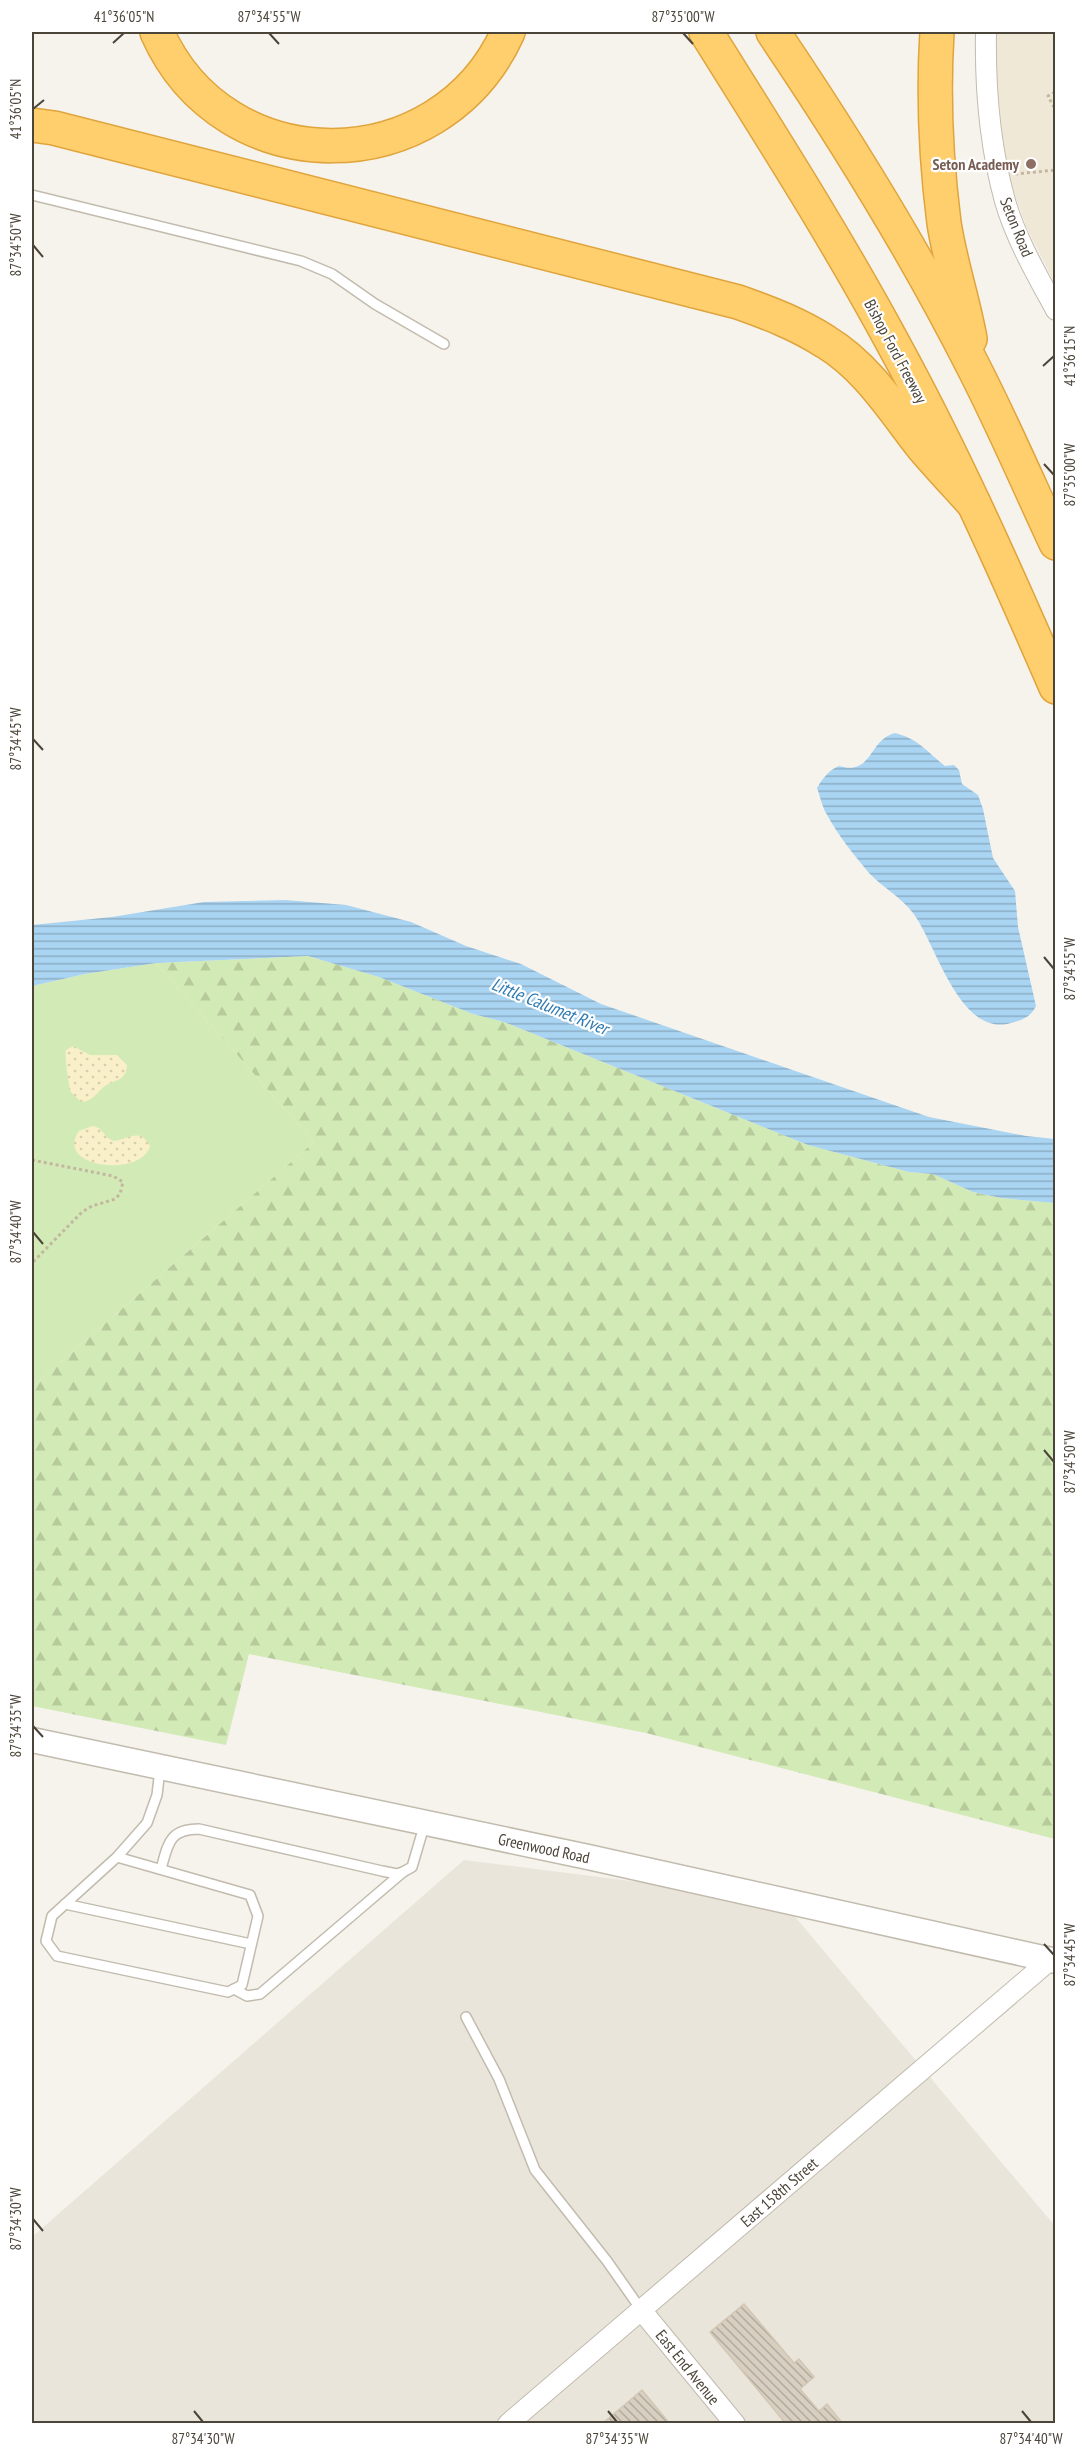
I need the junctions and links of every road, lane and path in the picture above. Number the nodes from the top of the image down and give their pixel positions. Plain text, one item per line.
1 (157, 32) edge
2 (508, 32) edge
3 (706, 32) edge
4 (773, 32) edge
5 (937, 32) edge
6 (986, 32) edge
7 (1055, 92) edge
8 (1056, 111) edge
9 (32, 125) edge
10 (1056, 170) edge
11 (999, 175) junction
12 (32, 195) edge
13 (1056, 310) edge
14 (444, 344) dead end
15 (975, 370) junction
16 (974, 504) junction
17 (1056, 543) edge
18 (1056, 687) edge
19 (32, 1160) edge
20 (32, 1263) edge
21 (32, 1740) edge
22 (160, 1767) junction
23 (425, 1823) junction
24 (117, 1857) junction
25 (161, 1869) junction
26 (403, 1872) junction
27 (65, 1904) junction
28 (252, 1944) junction
29 (1053, 1961) edge
30 (234, 1989) junction
31 (466, 2017) dead end
32 (642, 2311) junction
33 (508, 2424) edge
34 (735, 2424) edge

1 - 2 highway
3 - 16 highway, Bishop Ford Freeway
4 - 15 highway
5 - 15 highway
6 - 11 street, Seton Road
7 - 8 path
9 - 16 highway
10 - 11 path
11 - 13 street, Seton Road
12 - 14 lane
15 - 17 highway
16 - 18 highway, Bishop Ford Freeway
19 - 20 path
21 - 22 street, Greenwood Road
22 - 23 street, Greenwood Road
22 - 24 lane
23 - 26 lane
23 - 29 street, Greenwood Road
24 - 25 lane
24 - 27 lane
25 - 26 lane
25 - 28 lane
26 - 30 lane
27 - 28 lane
27 - 30 lane
28 - 30 lane
29 - 32 street, East 158th Street
31 - 32 lane
32 - 33 street, East 158th Street
32 - 34 street, East End Avenue

